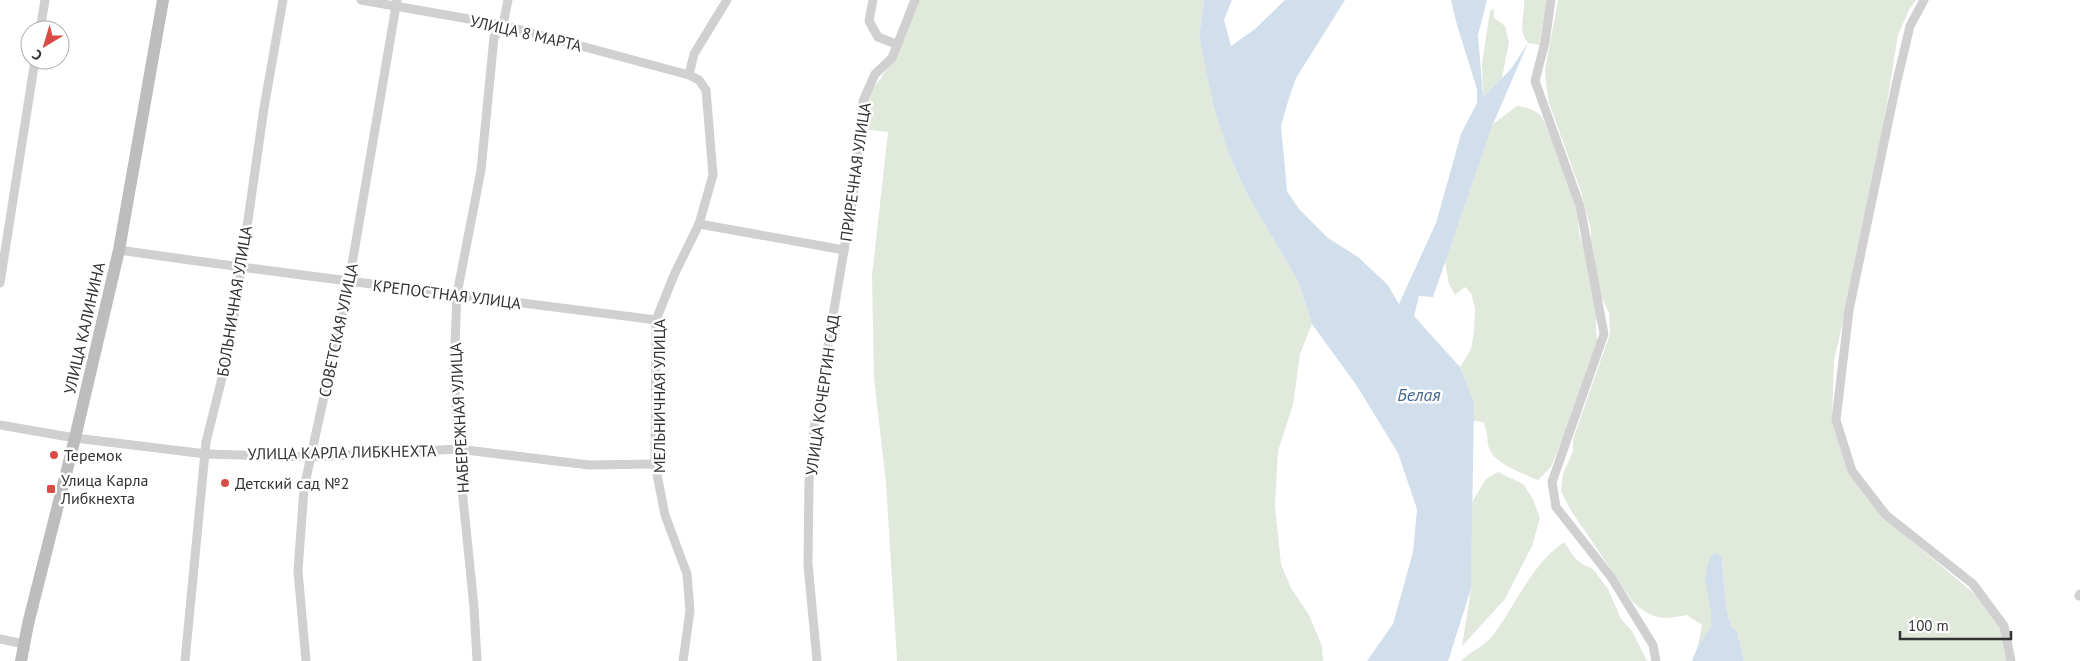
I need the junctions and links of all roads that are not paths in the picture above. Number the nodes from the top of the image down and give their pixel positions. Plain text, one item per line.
1 (45, 0) edge
2 (163, 0) edge
3 (283, 0) edge
4 (361, 0) edge
5 (508, 0) edge
6 (727, 0) edge
7 (873, 0) edge
8 (915, 0) edge
9 (1551, 0) edge
10 (1924, 0) edge
11 (396, 3) edge
12 (42, 20) edge
13 (503, 25) junction
14 (896, 44) junction
15 (33, 70) edge
16 (689, 76) junction
17 (699, 224) junction
18 (119, 250) junction
19 (844, 250) junction
20 (241, 268) junction
21 (349, 282) junction
22 (0, 283) edge
23 (457, 294) junction
24 (656, 320) junction
25 (0, 425) edge
26 (75, 438) junction
27 (458, 449) junction
28 (206, 454) junction
29 (311, 457) junction
30 (656, 464) junction
31 (0, 639) edge
32 (24, 644) junction
33 (21, 661) edge
34 (185, 661) edge
35 (306, 661) edge
36 (477, 661) edge
37 (683, 661) edge
38 (817, 661) edge
39 (1656, 661) edge
40 (2011, 661) edge

1 - 12 street
2 - 18 street, УЛИЦА КАЛИНИНА
3 - 20 street, БОЛЬНИЧНАЯ УЛИЦА
4 - 11 street, УЛИЦА 8 МАРТА
5 - 13 street, НАБЕРЕЖНАЯ УЛИЦА
6 - 16 street
7 - 14 street
8 - 14 street, ПРИРЕЧНАЯ УЛИЦА
9 - 39 street
10 - 40 street
11 - 13 street, УЛИЦА 8 МАРТА
11 - 21 street, СОВЕТСКАЯ УЛИЦА
13 - 16 street, УЛИЦА 8 МАРТА
13 - 23 street, НАБЕРЕЖНАЯ УЛИЦА
14 - 19 street, ПРИРЕЧНАЯ УЛИЦА
15 - 22 street
16 - 17 street, МЕЛЬНИЧНАЯ УЛИЦА
17 - 19 street
17 - 24 street, МЕЛЬНИЧНАЯ УЛИЦА
18 - 20 street, КРЕПОСТНАЯ УЛИЦА
18 - 26 street, УЛИЦА КАЛИНИНА
19 - 38 street, УЛИЦА КОЧЕРГИН САД
20 - 21 street, КРЕПОСТНАЯ УЛИЦА
20 - 28 street, БОЛЬНИЧНАЯ УЛИЦА
21 - 23 street, КРЕПОСТНАЯ УЛИЦА
21 - 29 street, СОВЕТСКАЯ УЛИЦА
23 - 24 street, КРЕПОСТНАЯ УЛИЦА
23 - 27 street, НАБЕРЕЖНАЯ УЛИЦА
24 - 30 street, МЕЛЬНИЧНАЯ УЛИЦА
25 - 26 street, УЛИЦА КАРЛА ЛИБКНЕХТА
26 - 28 street, УЛИЦА КАРЛА ЛИБКНЕХТА
26 - 32 street, УЛИЦА КАЛИНИНА
27 - 29 street, УЛИЦА КАРЛА ЛИБКНЕХТА
27 - 30 street, УЛИЦА КАРЛА ЛИБКНЕХТА
27 - 36 street, НАБЕРЕЖНАЯ УЛИЦА
28 - 29 street, УЛИЦА КАРЛА ЛИБКНЕХТА
28 - 34 street, БОЛЬНИЧНАЯ УЛИЦА
29 - 35 street, СОВЕТСКАЯ УЛИЦА
30 - 37 street, МЕЛЬНИЧНАЯ УЛИЦА
31 - 32 street
32 - 33 street, УЛИЦА КАЛИНИНА

